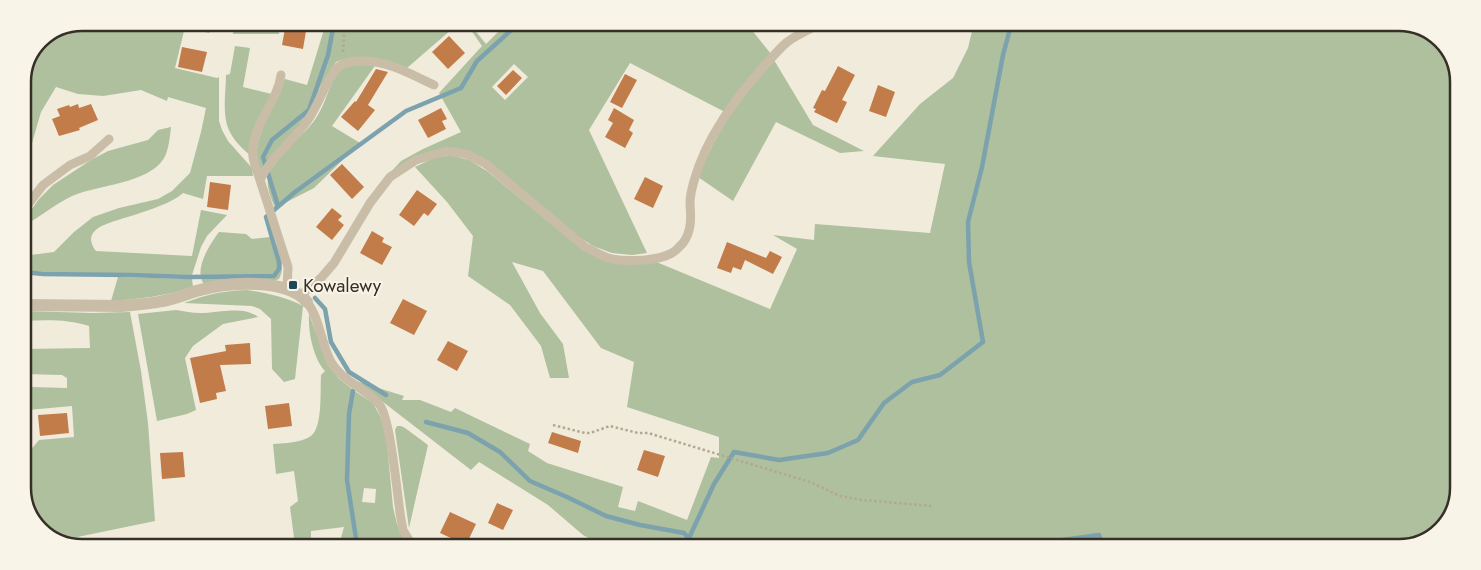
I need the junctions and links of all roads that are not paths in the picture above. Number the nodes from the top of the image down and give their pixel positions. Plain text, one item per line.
1 (805, 31) edge
2 (281, 75) dead end
3 (434, 85) dead end
4 (109, 139) dead end
5 (260, 180) junction
6 (31, 201) edge
7 (287, 289) junction
8 (304, 298) junction
9 (31, 305) edge
10 (408, 539) edge

1 - 8 lane
2 - 5 lane
3 - 5 lane
4 - 6 lane
5 - 7 lane
7 - 8 street
7 - 9 street
8 - 10 lane

